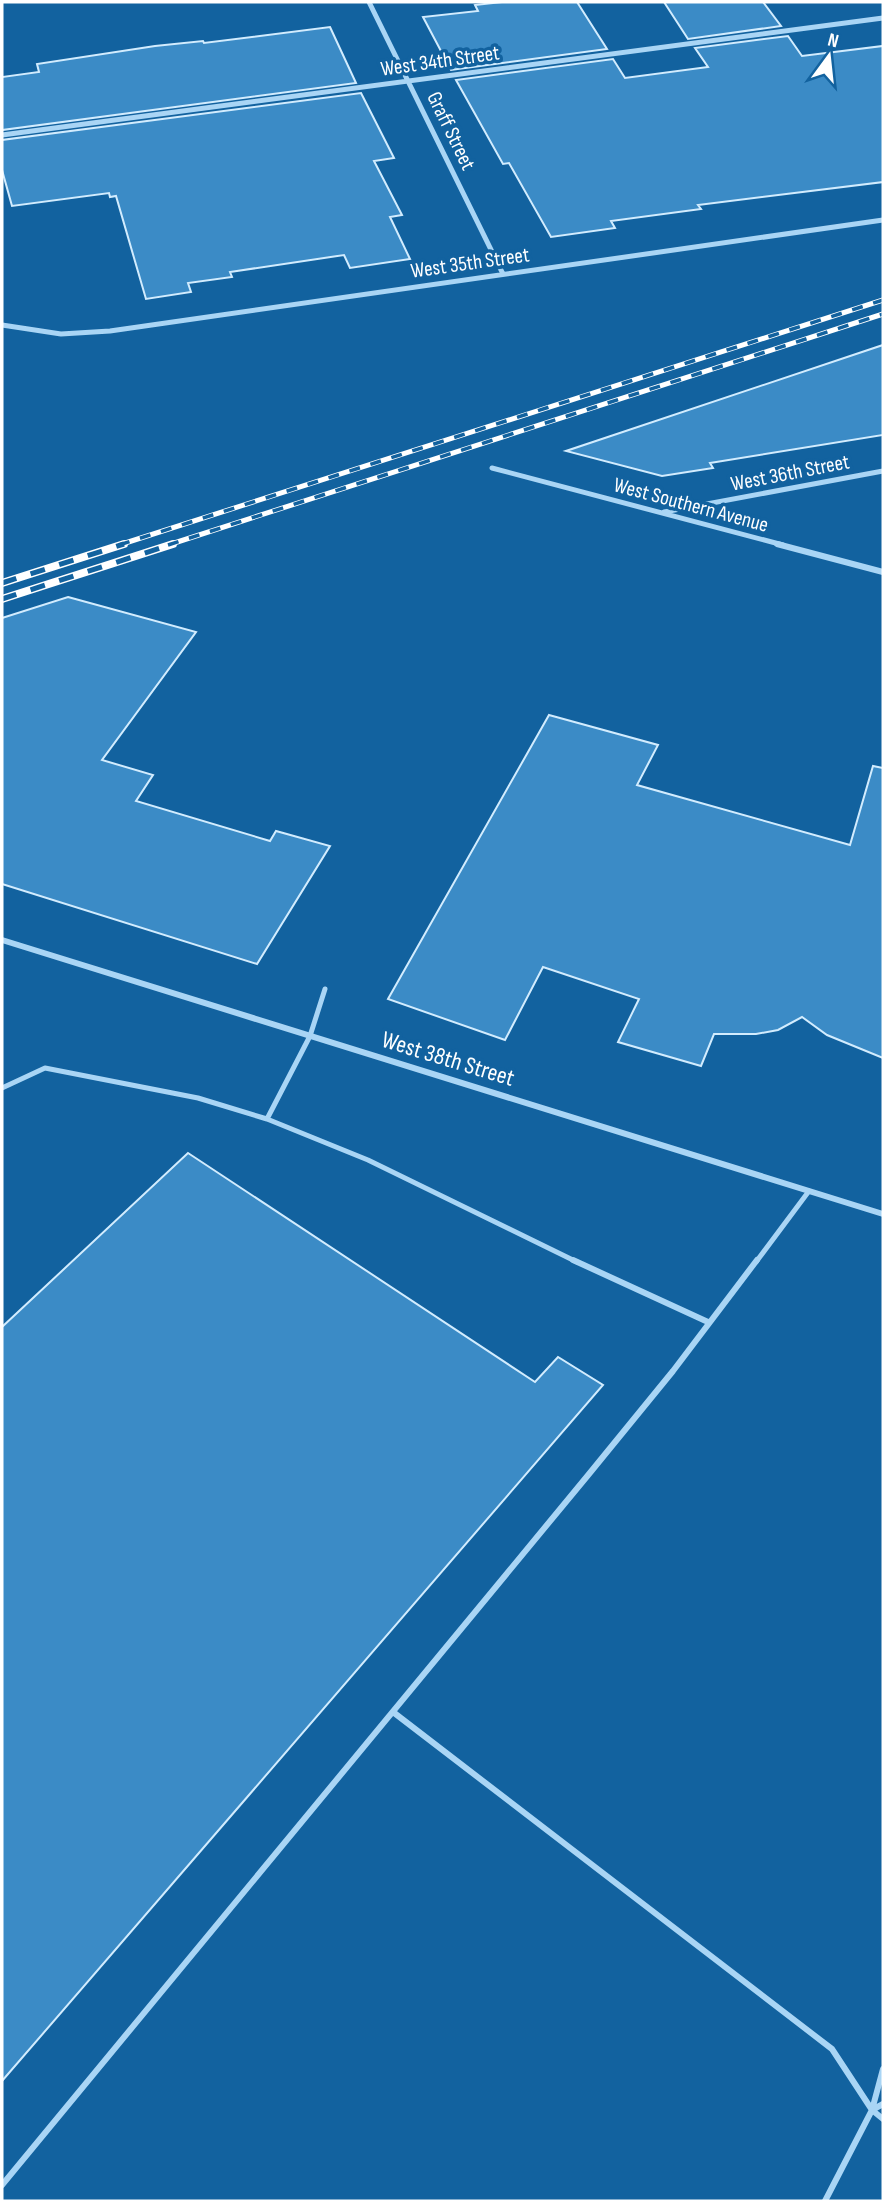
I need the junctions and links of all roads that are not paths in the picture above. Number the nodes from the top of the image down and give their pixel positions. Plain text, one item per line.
1 (369, 2) edge
2 (883, 18) edge
3 (410, 80) junction
4 (2, 135) edge
5 (883, 220) edge
6 (503, 274) junction
7 (2, 325) edge
8 (492, 468) dead end
9 (883, 471) edge
10 (661, 513) junction
11 (883, 572) edge
12 (2, 940) edge
13 (325, 989) dead end
14 (310, 1036) junction
15 (2, 1088) edge
16 (267, 1119) junction
17 (809, 1191) junction
18 (883, 1214) edge
19 (708, 1322) junction
20 (393, 1712) junction
21 (883, 2069) edge
22 (883, 2104) edge
23 (872, 2110) junction
24 (883, 2119) edge
25 (2, 2185) edge
26 (825, 2201) edge

1 - 3 street, Graff Street
2 - 3 street, West 34th Street
3 - 4 street, West 34th Street
3 - 6 street, Graff Street
5 - 6 street, West 35th Street
6 - 7 street, West 35th Street
8 - 10 street, West Southern Avenue
9 - 10 street, West 36th Street
10 - 11 street, West Southern Avenue
12 - 14 street, West 38th Street
13 - 14 lane
14 - 16 lane
14 - 17 street, West 38th Street
15 - 16 lane
16 - 19 lane
17 - 18 street, West 38th Street
17 - 19 lane
19 - 20 lane
20 - 23 lane
20 - 25 lane
21 - 23 lane
22 - 23 lane
23 - 24 lane
23 - 26 lane

